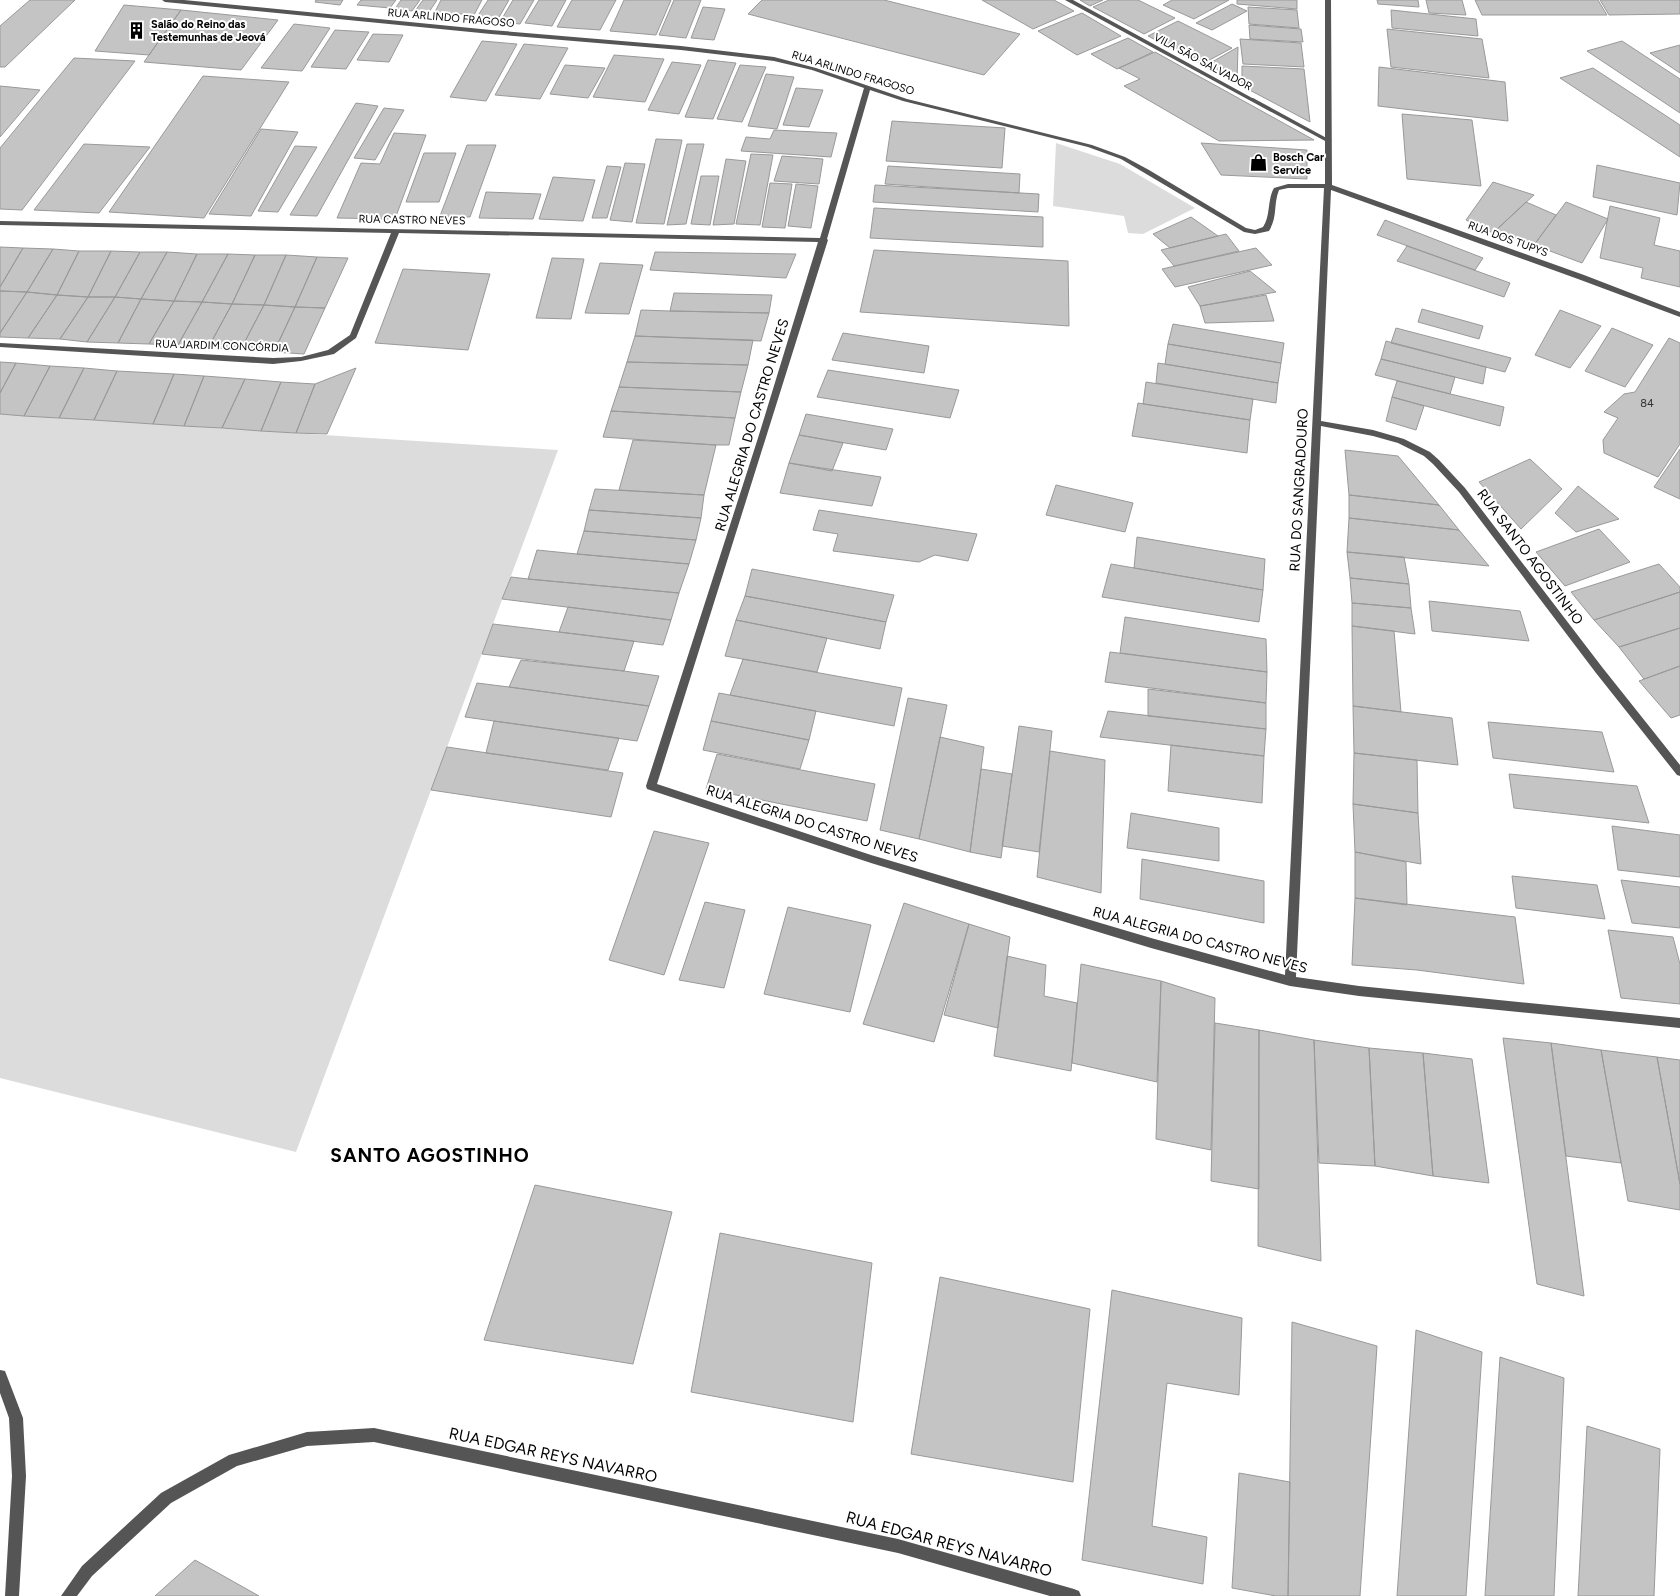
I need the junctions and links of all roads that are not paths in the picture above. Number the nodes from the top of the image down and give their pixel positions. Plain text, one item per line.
1 (165, 0) edge
2 (1068, 0) edge
3 (1328, 0) edge
4 (867, 89) junction
5 (1329, 141) junction
6 (1328, 186) junction
7 (0, 223) edge
8 (396, 231) junction
9 (824, 240) junction
10 (1680, 315) edge
11 (0, 345) edge
12 (1316, 423) junction
13 (1680, 772) edge
14 (1290, 980) junction
15 (1680, 1023) edge
16 (0, 1376) edge
17 (12, 1596) edge
18 (68, 1596) edge
19 (1074, 1596) edge

1 - 4 street, RUA ARLINDO FRAGOSO
2 - 5 street, VILA SÃO SALVADOR
3 - 5 street, RUA DO SANGRADOURO
4 - 6 street, RUA ARLINDO FRAGOSO
4 - 9 street, RUA ALEGRIA DO CASTRO NEVES
5 - 6 street, RUA DO SANGRADOURO
6 - 10 street, RUA DOS TUPYS
6 - 12 street, RUA DO SANGRADOURO
7 - 8 street, RUA CASTRO NEVES
8 - 9 street, RUA CASTRO NEVES
8 - 11 street, RUA JARDIM CONCÓRDIA
9 - 14 street, RUA ALEGRIA DO CASTRO NEVES
12 - 13 street, RUA SANTO AGOSTINHO
12 - 14 street, RUA DO SANGRADOURO
14 - 15 street, RUA ALEGRIA DO CASTRO NEVES
16 - 17 street
18 - 19 street, RUA EDGAR REYS NAVARRO

